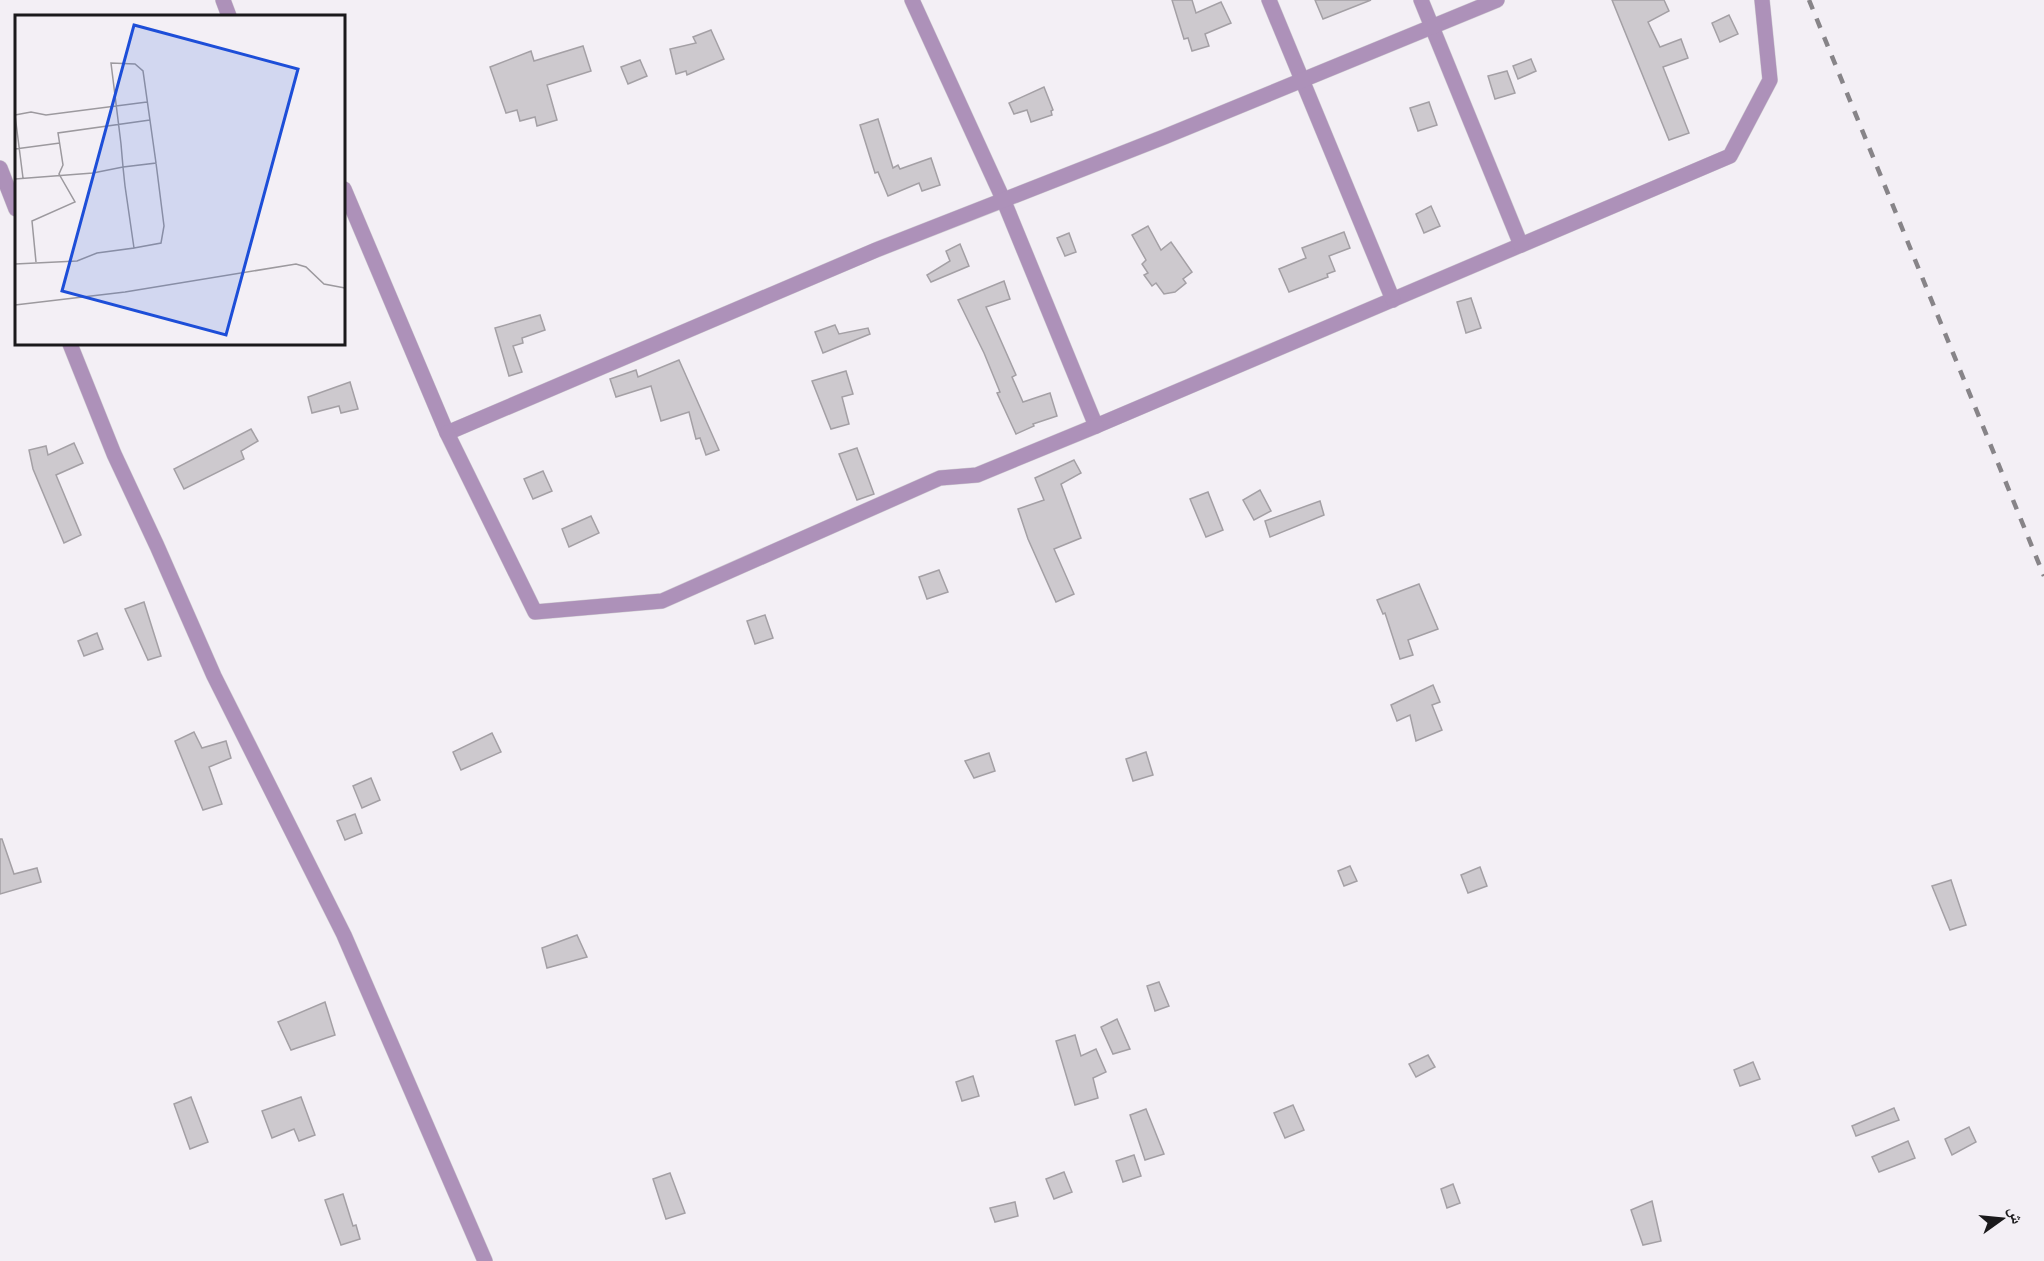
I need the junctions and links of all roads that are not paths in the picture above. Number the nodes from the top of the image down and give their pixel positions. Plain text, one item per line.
1 (223, 0) edge
2 (912, 0) edge
3 (1269, 0) edge
4 (1421, 0) edge
5 (1497, 0) edge
6 (1762, 0) edge
7 (230, 15) edge
8 (1432, 26) junction
9 (1303, 80) junction
10 (0, 168) edge
11 (345, 191) edge
12 (1003, 199) junction
13 (15, 206) edge
14 (1521, 245) junction
15 (1393, 300) junction
16 (70, 345) edge
17 (1096, 426) junction
18 (447, 433) junction
19 (485, 1261) edge

1 - 7 street
2 - 12 street
3 - 9 street
4 - 8 street
5 - 8 street
6 - 14 street
8 - 9 street
8 - 14 street
9 - 12 street
9 - 15 street
10 - 13 street
11 - 18 street
12 - 17 street
12 - 18 street
14 - 15 street
15 - 17 street
16 - 19 street
17 - 18 street

